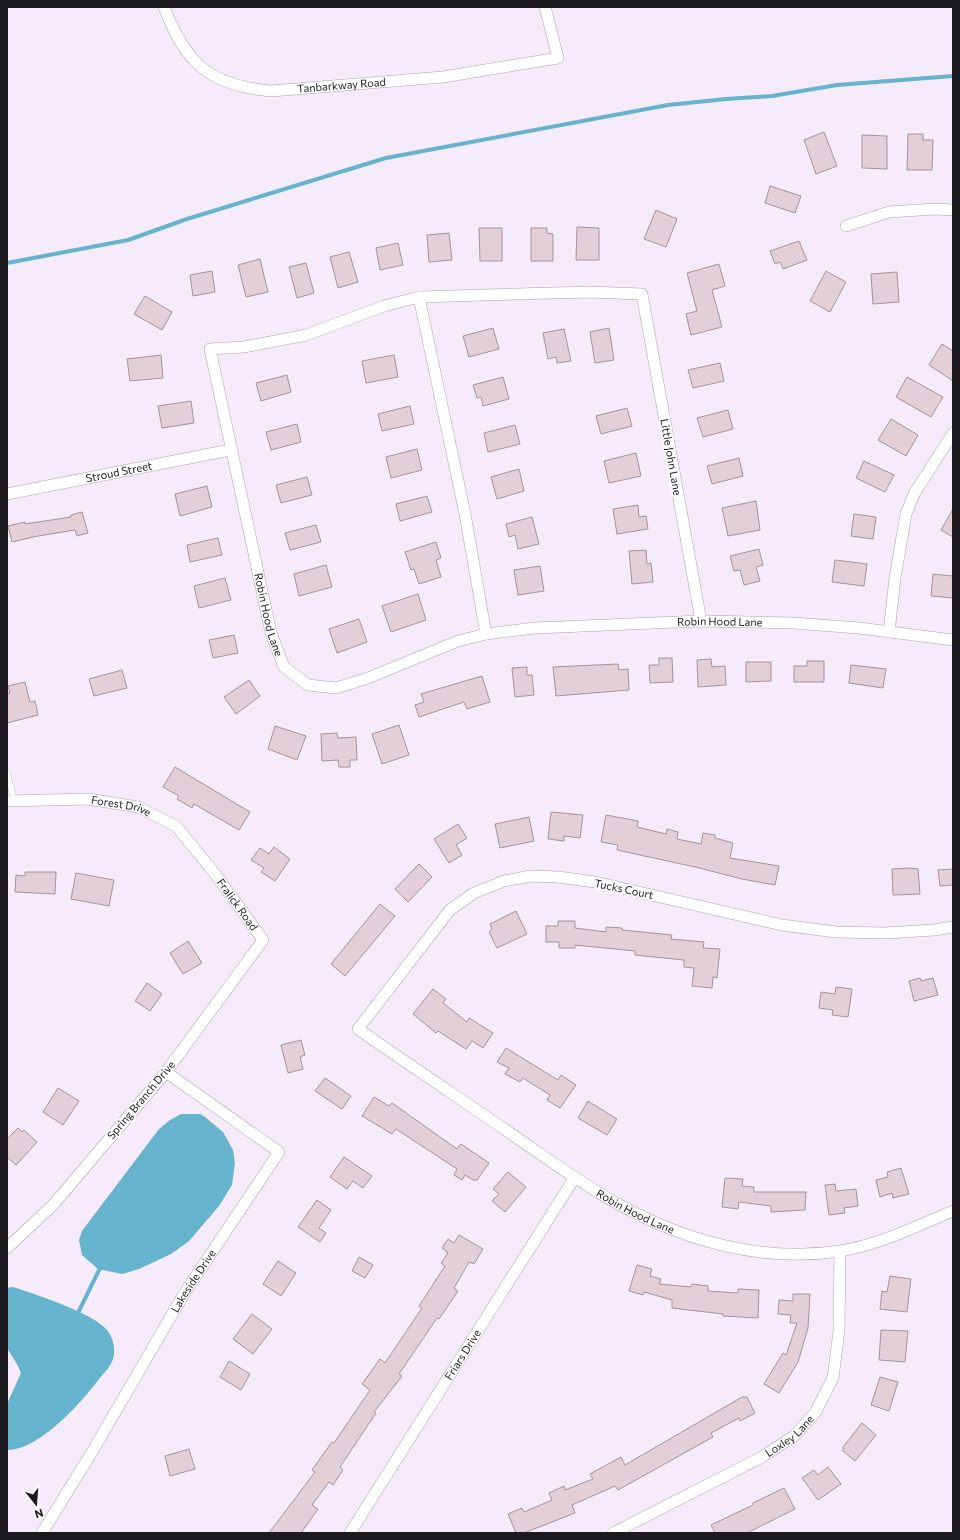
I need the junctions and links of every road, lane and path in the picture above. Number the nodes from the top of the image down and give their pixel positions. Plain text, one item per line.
1 (164, 7) edge
2 (544, 7) edge
3 (953, 210) edge
4 (846, 226) dead end
5 (418, 297) junction
6 (953, 433) edge
7 (230, 450) junction
8 (7, 494) edge
9 (701, 621) junction
10 (889, 632) junction
11 (486, 634) junction
12 (953, 640) edge
13 (7, 772) edge
14 (10, 802) edge
15 (210, 869) joint
16 (953, 927) edge
17 (263, 940) joint
18 (358, 1029) joint
19 (166, 1072) junction
20 (575, 1177) junction
21 (953, 1211) edge
22 (7, 1248) edge
23 (840, 1251) junction
24 (42, 1533) edge
25 (350, 1533) edge
26 (613, 1533) edge

1 - 2 street, Tanbarkway Road
3 - 4 street
5 - 7 street, Robin Hood Lane
5 - 9 street, Little John Lane
5 - 11 street
6 - 10 street
7 - 8 street, Stroud Street
7 - 11 street, Robin Hood Lane
9 - 10 street, Robin Hood Lane
9 - 11 street, Robin Hood Lane
10 - 12 street, Robin Hood Lane
13 - 14 lane
14 - 15 street, Forest Drive
15 - 17 street, Fralick Road
16 - 18 street, Tucks Court
17 - 19 street, Spring Branch Drive
18 - 20 street, Robin Hood Lane
19 - 22 street, Spring Branch Drive
19 - 24 street, Lakeside Drive
20 - 23 street, Robin Hood Lane
20 - 25 street, Friars Drive
21 - 23 street, Robin Hood Lane
23 - 26 street, Loxley Lane

